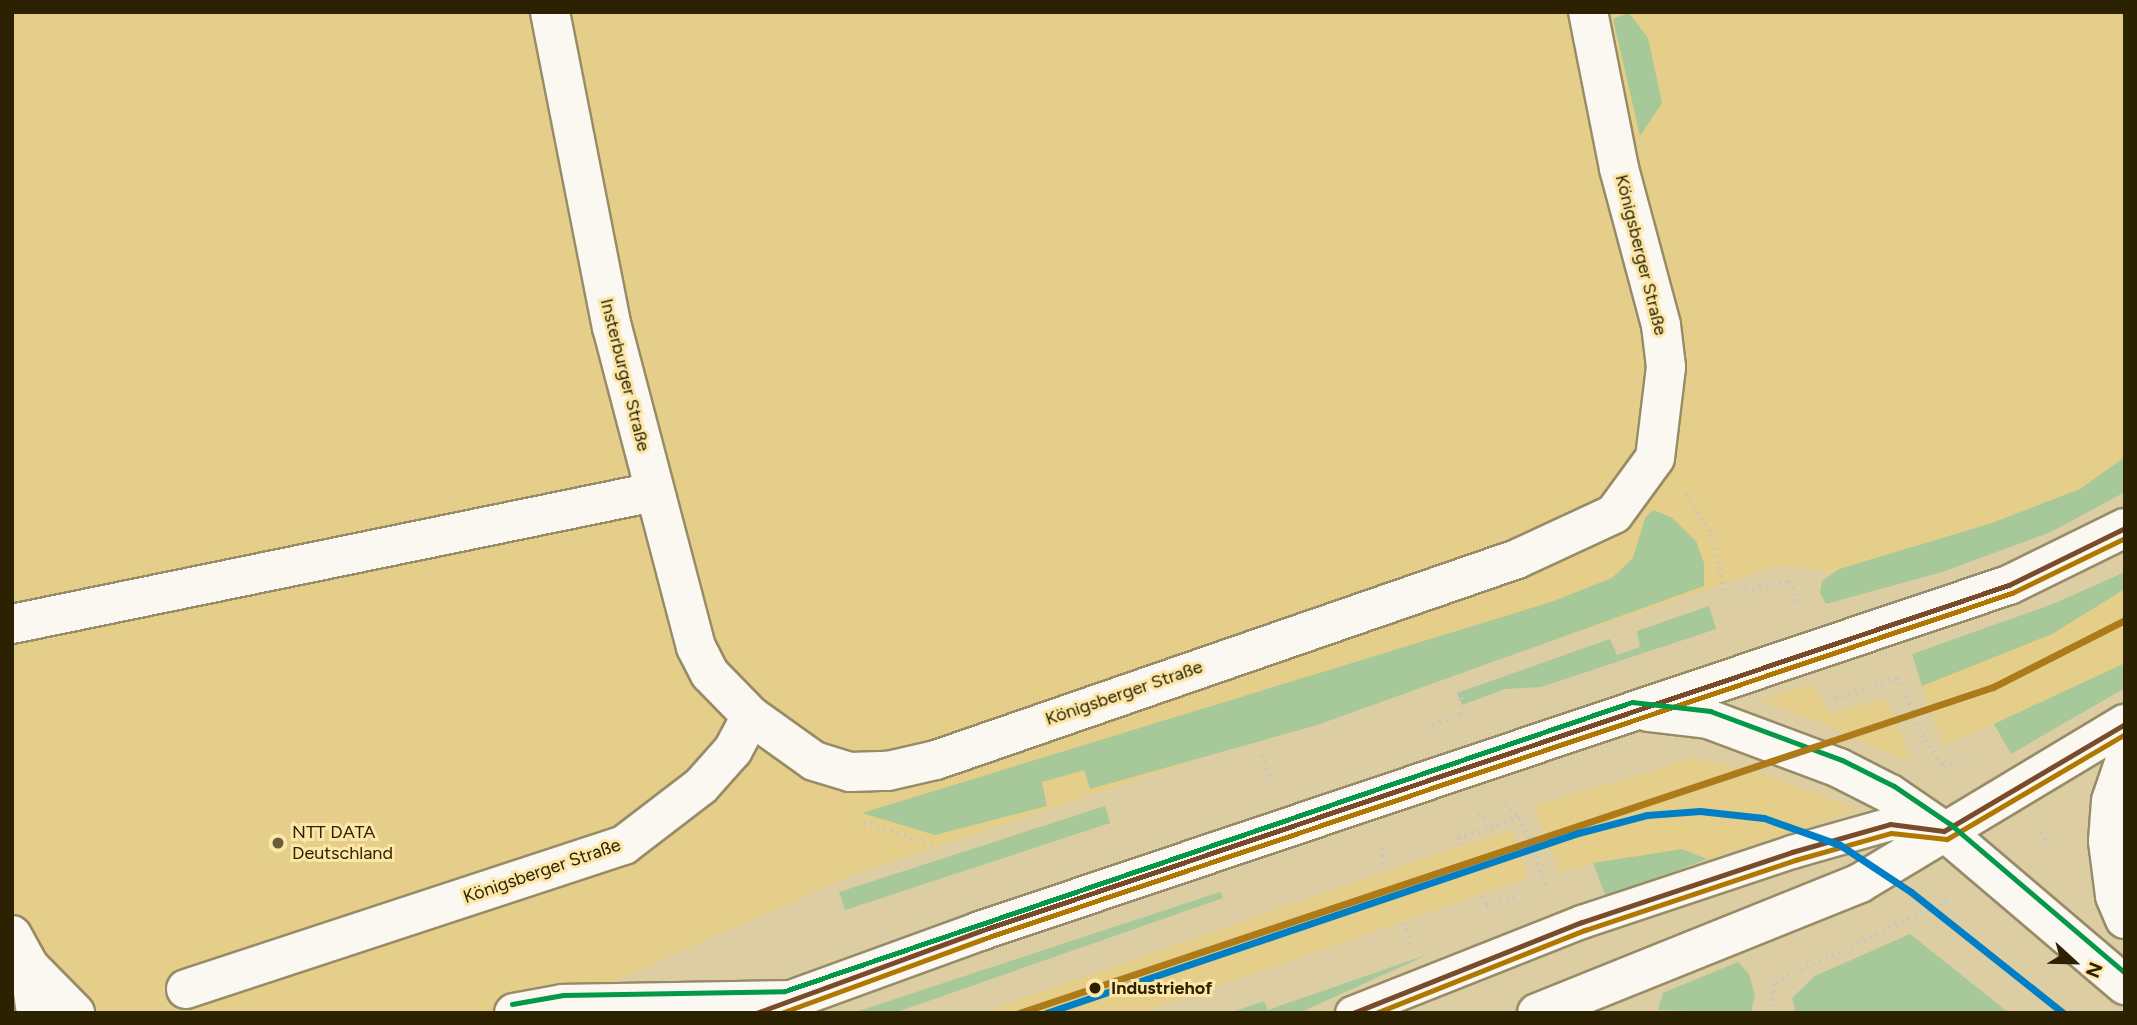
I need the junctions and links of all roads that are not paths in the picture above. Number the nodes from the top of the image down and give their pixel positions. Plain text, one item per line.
1 (550, 12) edge
2 (1588, 12) edge
3 (654, 492) junction
4 (2125, 528) edge
5 (12, 624) edge
6 (1632, 711) junction
7 (751, 716) junction
8 (2125, 724) edge
9 (2125, 760) edge
10 (1944, 831) junction
11 (2125, 919) edge
12 (20, 951) edge
13 (2125, 985) edge
14 (186, 989) dead end
15 (771, 1007) edge
16 (36, 1013) edge
17 (75, 1013) edge
18 (514, 1013) edge
19 (1352, 1013) edge
20 (1537, 1013) edge

1 - 3 street, Insterburger Straße
2 - 7 street, Königsberger Straße
3 - 5 street
3 - 7 street, Insterburger Straße
4 - 6 street
6 - 10 street
6 - 15 street
7 - 14 street, Königsberger Straße
8 - 10 street
9 - 11 street
10 - 13 street
10 - 19 lane
10 - 20 street
12 - 16 street
12 - 17 street
15 - 18 street

